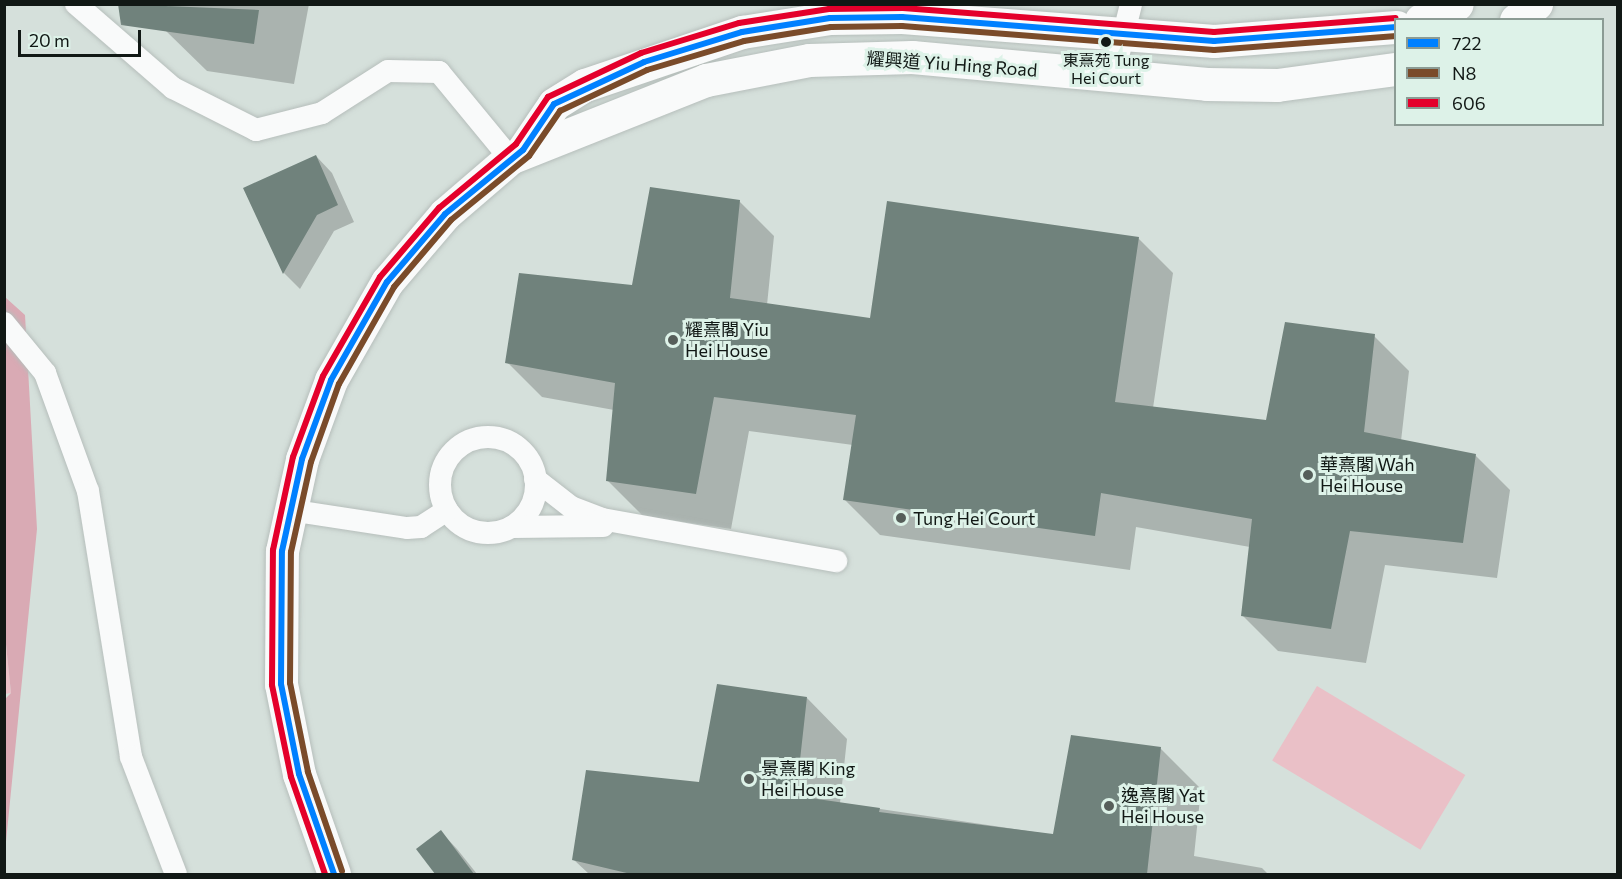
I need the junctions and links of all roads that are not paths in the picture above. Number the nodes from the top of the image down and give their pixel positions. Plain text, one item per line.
1 (76, 4) edge
2 (1131, 4) edge
3 (1457, 4) edge
4 (1536, 4) edge
5 (1426, 18) edge
6 (1518, 18) edge
7 (1394, 27) edge
8 (1121, 37) junction
9 (1394, 69) edge
10 (1113, 77) junction
11 (516, 154) junction
12 (4, 323) edge
13 (535, 479) junction
14 (290, 510) junction
15 (447, 510) junction
16 (512, 527) junction
17 (650, 530) junction
18 (836, 561) dead end
19 (176, 874) edge
20 (334, 874) edge

1 - 11 lane
2 - 8 lane
3 - 5 street
4 - 6 street
7 - 8 street, 耀興道 Yiu Hing Road
8 - 10 lane
8 - 11 street, 耀興道 Yiu Hing Road
9 - 10 street, 耀興道 Yiu Hing Road
10 - 11 street, 耀興道 Yiu Hing Road
11 - 14 street, 耀興道 Yiu Hing Road
12 - 19 lane
13 - 15 lane
13 - 16 lane
13 - 17 lane
14 - 15 lane
14 - 20 street, 耀興道 Yiu Hing Road
15 - 16 lane
16 - 17 lane
17 - 18 lane

